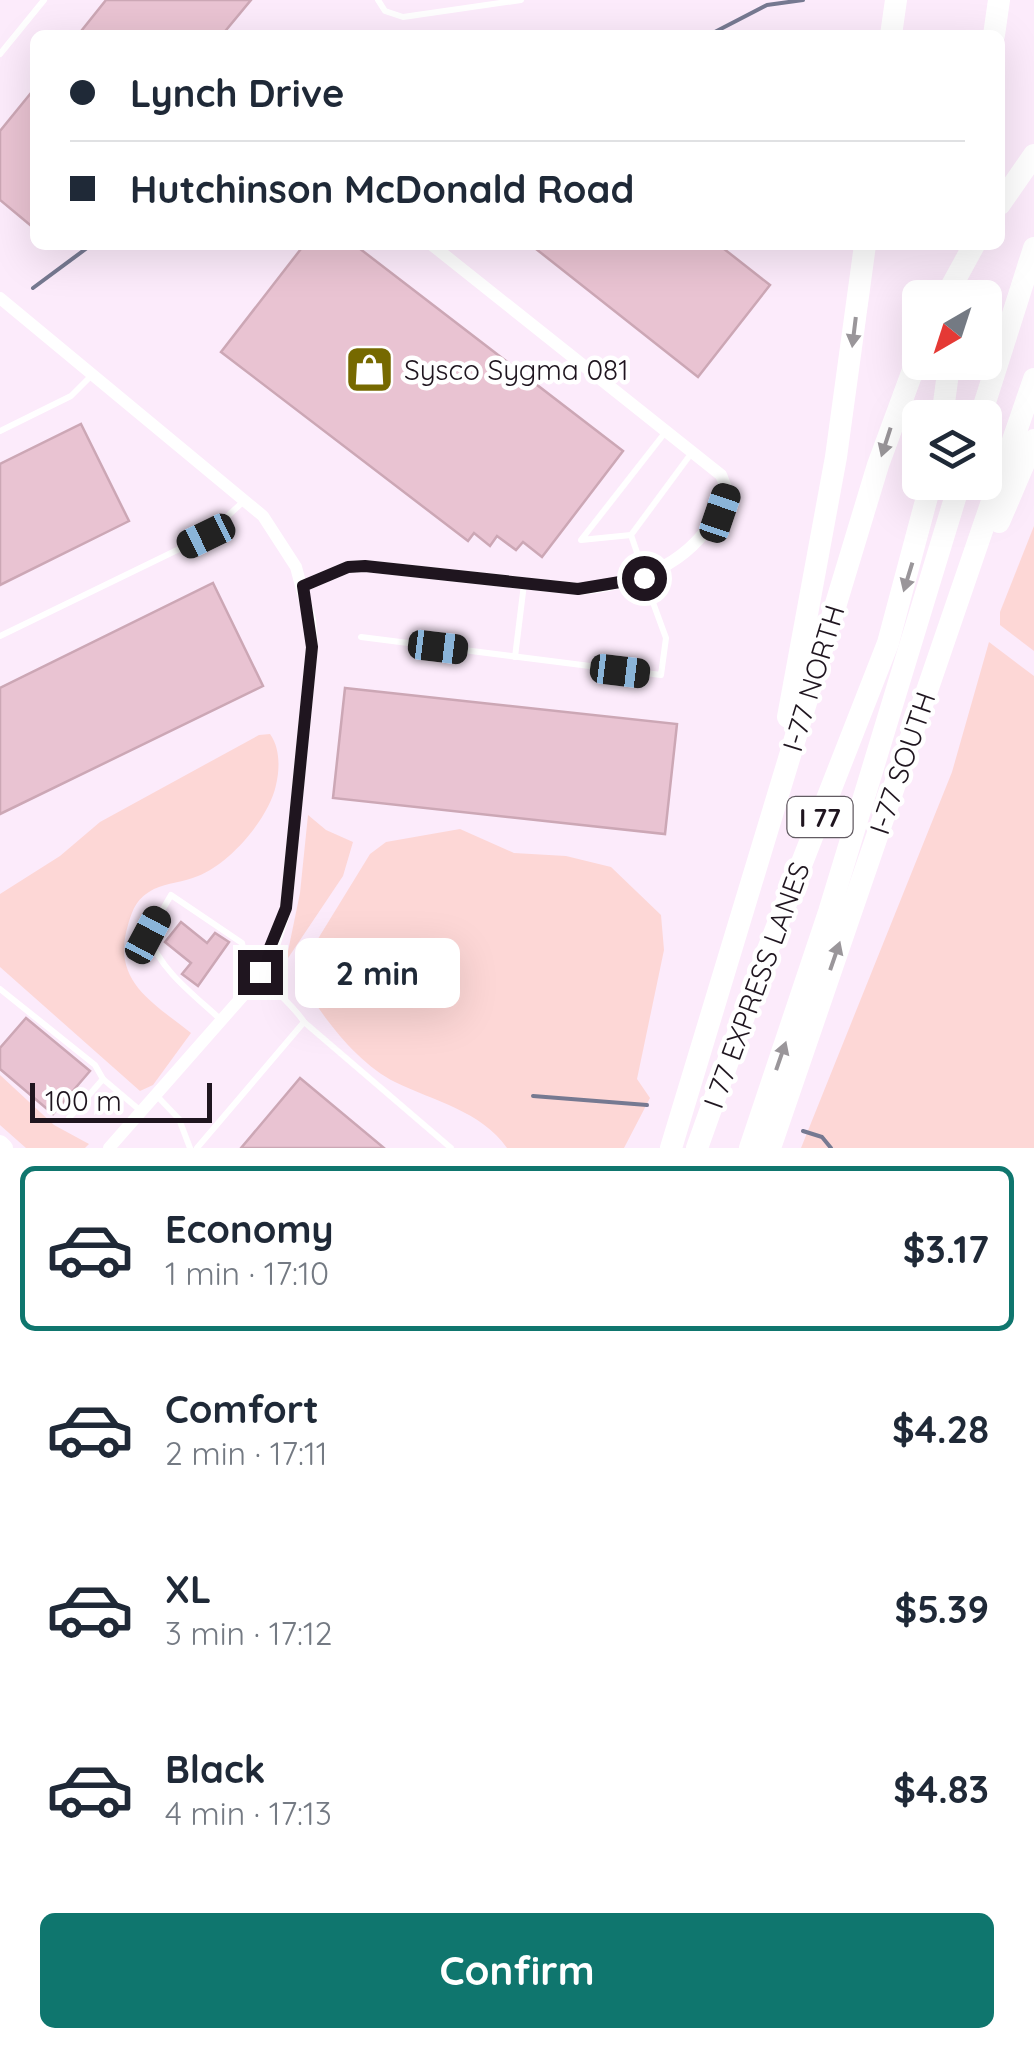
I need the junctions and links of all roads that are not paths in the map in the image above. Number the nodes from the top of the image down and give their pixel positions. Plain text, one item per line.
1 (44, 0) edge
2 (378, 0) edge
3 (521, 0) edge
4 (896, 0) edge
5 (999, 0) edge
6 (892, 30) edge
7 (995, 30) edge
8 (0, 54) edge
9 (1034, 155) edge
10 (1005, 197) edge
11 (1034, 248) edge
12 (438, 250) edge
13 (864, 250) edge
14 (971, 250) edge
15 (955, 280) edge
16 (0, 298) edge
17 (93, 374) junction
18 (1034, 379) edge
19 (909, 380) edge
20 (986, 400) edge
21 (668, 429) junction
22 (0, 431) edge
23 (1034, 440) edge
24 (693, 450) junction
25 (246, 499) junction
26 (926, 500) edge
27 (955, 500) edge
28 (631, 536) junction
29 (645, 577) junction
30 (524, 583) junction
31 (303, 586) junction
32 (0, 636) edge
33 (361, 638) dead end
34 (516, 657) junction
35 (924, 700) junction
36 (768, 829) junction
37 (260, 972) junction
38 (0, 989) edge
39 (222, 1020) junction
40 (304, 1022) junction
41 (103, 1079) junction
42 (157, 1096) junction
43 (143, 1112) junction
44 (69, 1118) dead end
45 (109, 1148) edge
46 (193, 1148) edge
47 (450, 1148) edge
48 (671, 1148) edge
49 (697, 1148) edge
50 (750, 1148) edge
51 (770, 1148) edge

1 - 8 lane
2 - 3 lane
4 - 6 highway
5 - 7 highway
9 - 10 highway
11 - 20 highway
12 - 21 street
13 -> 36 highway
14 - 15 highway
16 - 17 street
17 - 22 lane
17 - 25 street
18 - 35 highway, I-77 SOUTH / I 77
19 -> 36 highway, I-77 NORTH / I 77
21 - 24 street
21 - 28 lane
23 - 35 highway
24 - 28 lane
24 - 29 street
25 - 31 street
25 - 32 lane
26 -> 49 highway, I 77 EXPRESS LANES / I 77
50 -> 27 highway, I 77 EXPRESS LANES / I 77
28 - 29 lane
29 - 30 street
29 - 34 lane
30 - 31 street
30 - 34 lane
31 - 37 street
33 - 34 lane
51 -> 35 highway, I-77 SOUTH / I 77
36 - 48 highway, I-77 NORTH / I 77
37 - 39 street
37 - 39 lane
37 - 40 lane
38 - 41 lane
39 - 42 street
40 - 46 lane
40 - 47 lane
41 - 43 lane
41 - 44 lane
42 - 43 street
42 - 46 lane
43 - 45 street

